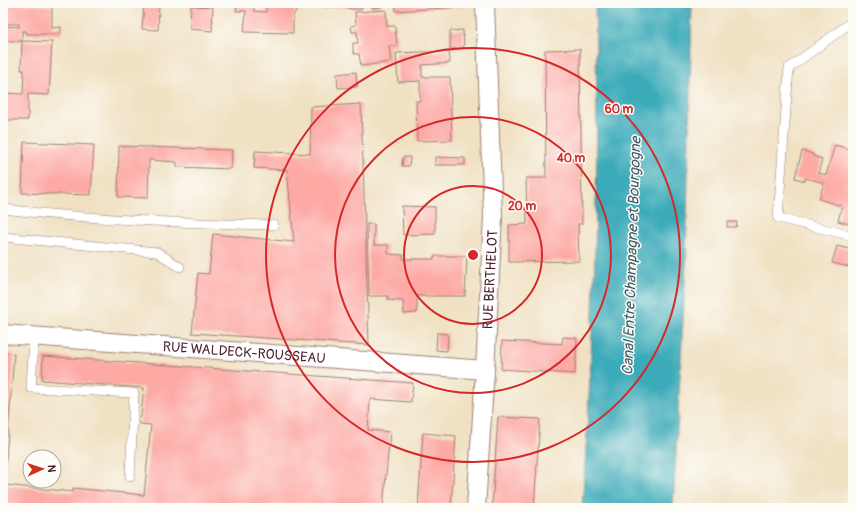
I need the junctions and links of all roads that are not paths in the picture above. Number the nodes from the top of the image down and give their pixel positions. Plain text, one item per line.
1 (485, 3) edge
2 (853, 20) edge
3 (3, 209) edge
4 (274, 225) dead end
5 (853, 236) edge
6 (3, 238) edge
7 (180, 267) dead end
8 (3, 334) edge
9 (34, 337) junction
10 (485, 370) junction
11 (130, 477) dead end
12 (476, 508) edge

1 - 10 street, RUE BERTHELOT
2 - 5 lane
3 - 4 lane
6 - 7 lane
8 - 9 street, RUE WALDECK-ROUSSEAU
9 - 10 street, RUE WALDECK-ROUSSEAU
9 - 11 lane
10 - 12 street, RUE BERTHELOT

